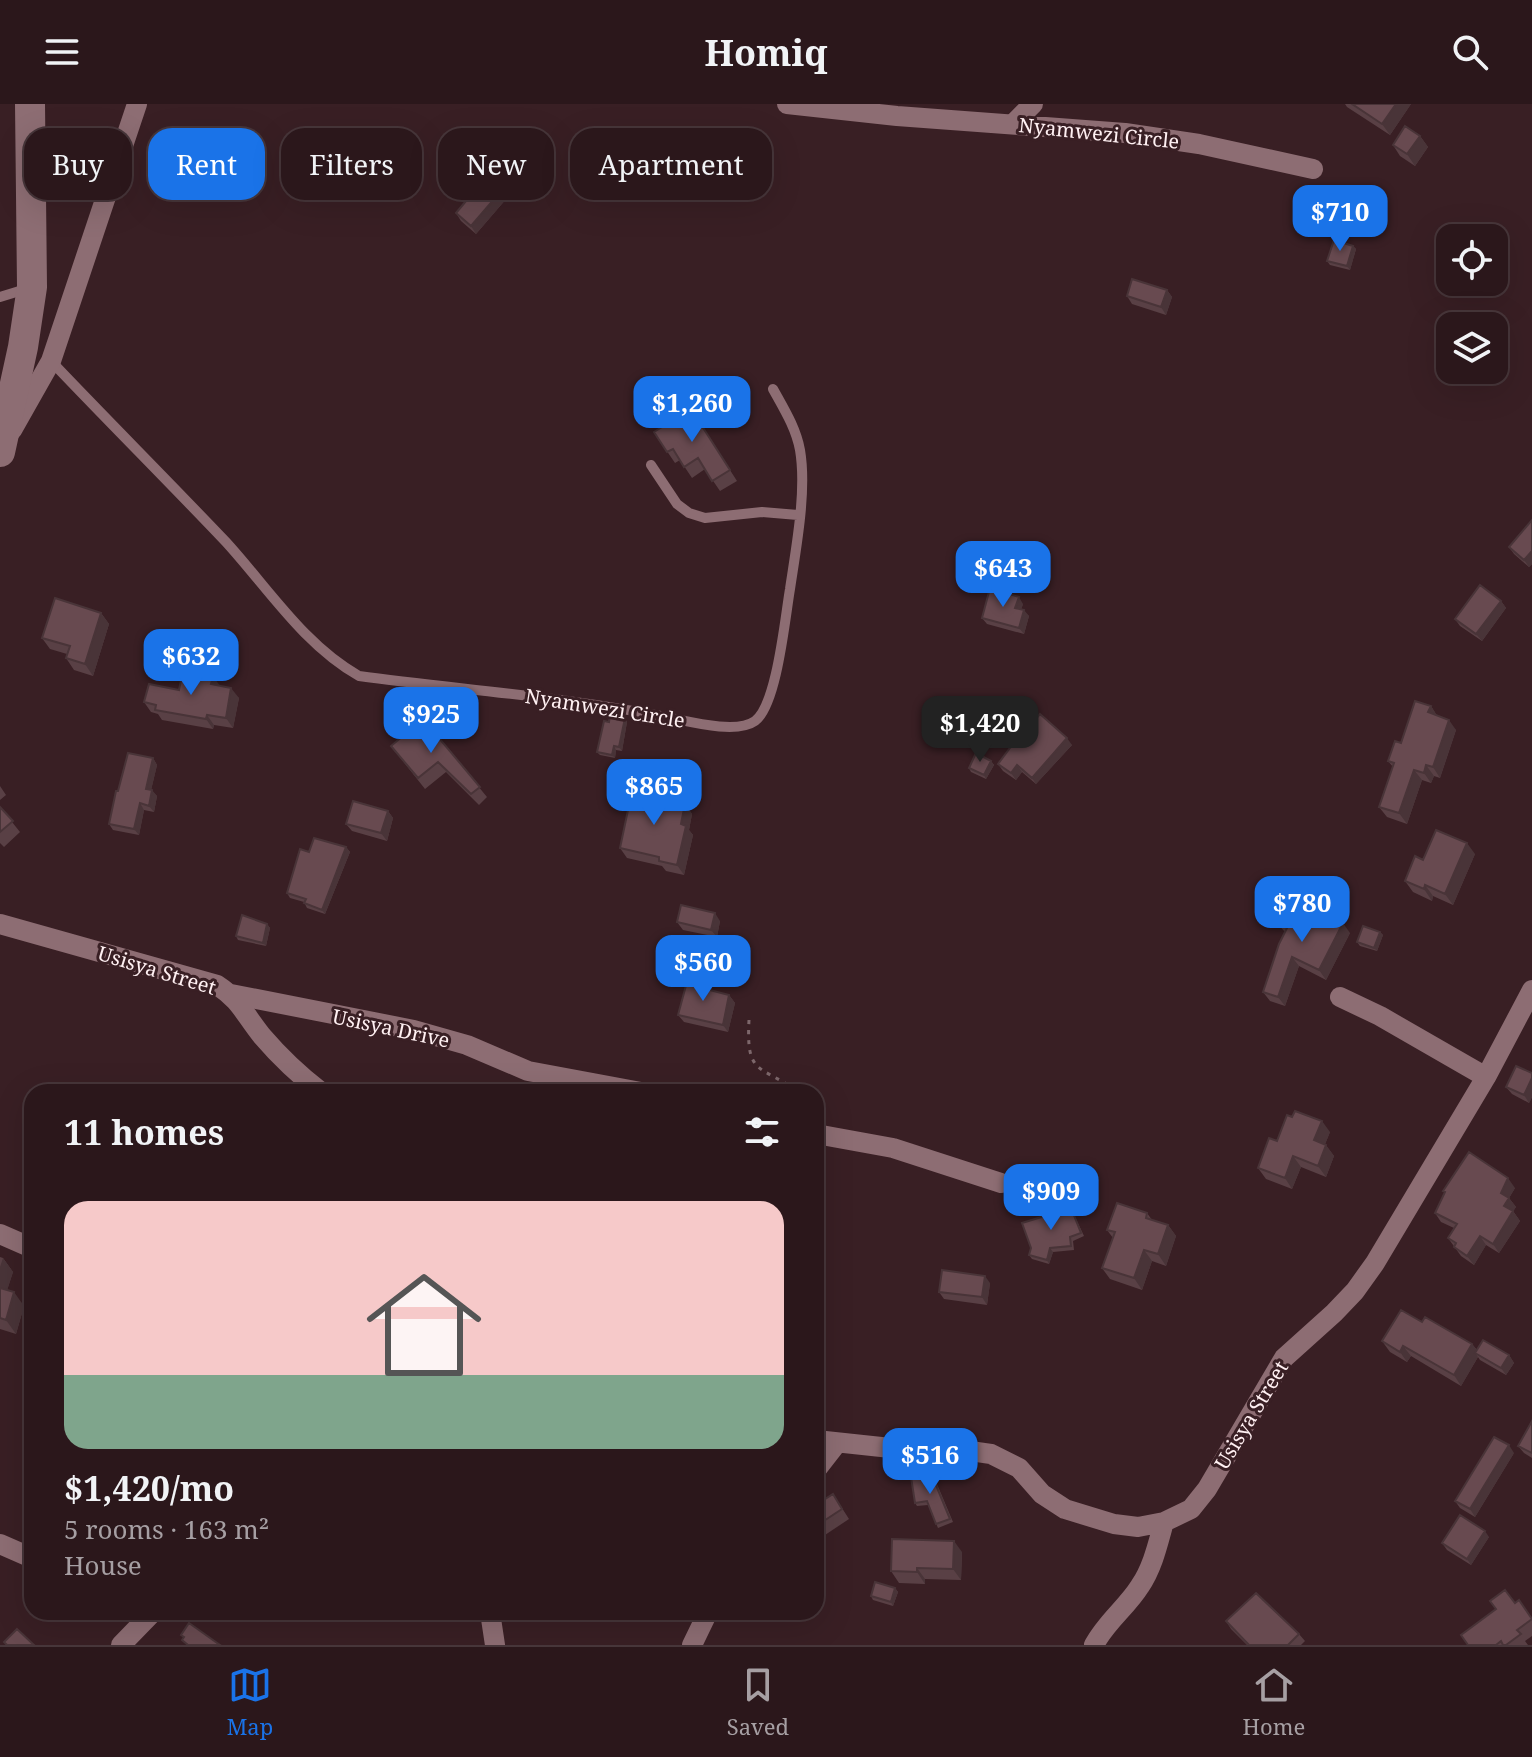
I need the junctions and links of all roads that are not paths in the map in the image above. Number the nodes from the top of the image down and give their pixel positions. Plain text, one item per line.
1 (30, 104) edge
2 (137, 104) edge
3 (787, 104) edge
4 (1033, 104) edge
5 (1014, 123) junction
6 (1313, 169) dead end
7 (32, 287) junction
8 (0, 297) edge
9 (23, 347) junction
10 (51, 361) junction
11 (0, 366) edge
12 (773, 389) dead end
13 (0, 451) edge
14 (651, 465) dead end
15 (798, 515) junction
16 (0, 924) edge
17 (1532, 990) edge
18 (231, 994) junction
19 (1340, 997) dead end
20 (1486, 1077) junction
21 (312, 1084) edge
22 (598, 1084) edge
23 (824, 1135) edge
24 (1001, 1183) dead end
25 (0, 1234) edge
26 (24, 1244) edge
27 (824, 1441) edge
28 (837, 1443) junction
29 (824, 1460) edge
30 (1164, 1522) junction
31 (0, 1544) edge
32 (24, 1554) edge
33 (145, 1620) edge
34 (491, 1620) edge
35 (704, 1620) edge
36 (121, 1645) edge
37 (495, 1645) edge
38 (692, 1645) edge
39 (1094, 1645) edge

1 - 7 main road
2 - 10 street
3 - 5 street, Nyamwezi Circle
4 - 5 street
5 - 6 street, Nyamwezi Circle
7 - 8 lane
7 - 9 main road
9 - 11 street
9 - 13 main road
10 - 13 street
10 - 15 lane, Nyamwezi Circle
12 - 15 lane, Nyamwezi Circle
14 - 15 lane
16 - 18 street, Usisya Street
17 - 20 street, Usisya Street
18 - 21 street, Usisya Street
18 - 22 street, Usisya Drive
19 - 20 street
20 - 30 street, Usisya Street
23 - 24 street
25 - 26 street
27 - 28 street, Usisya Street
28 - 29 street
28 - 30 street, Usisya Street
30 - 39 street
31 - 32 street
33 - 36 street
34 - 37 street
35 - 38 street

